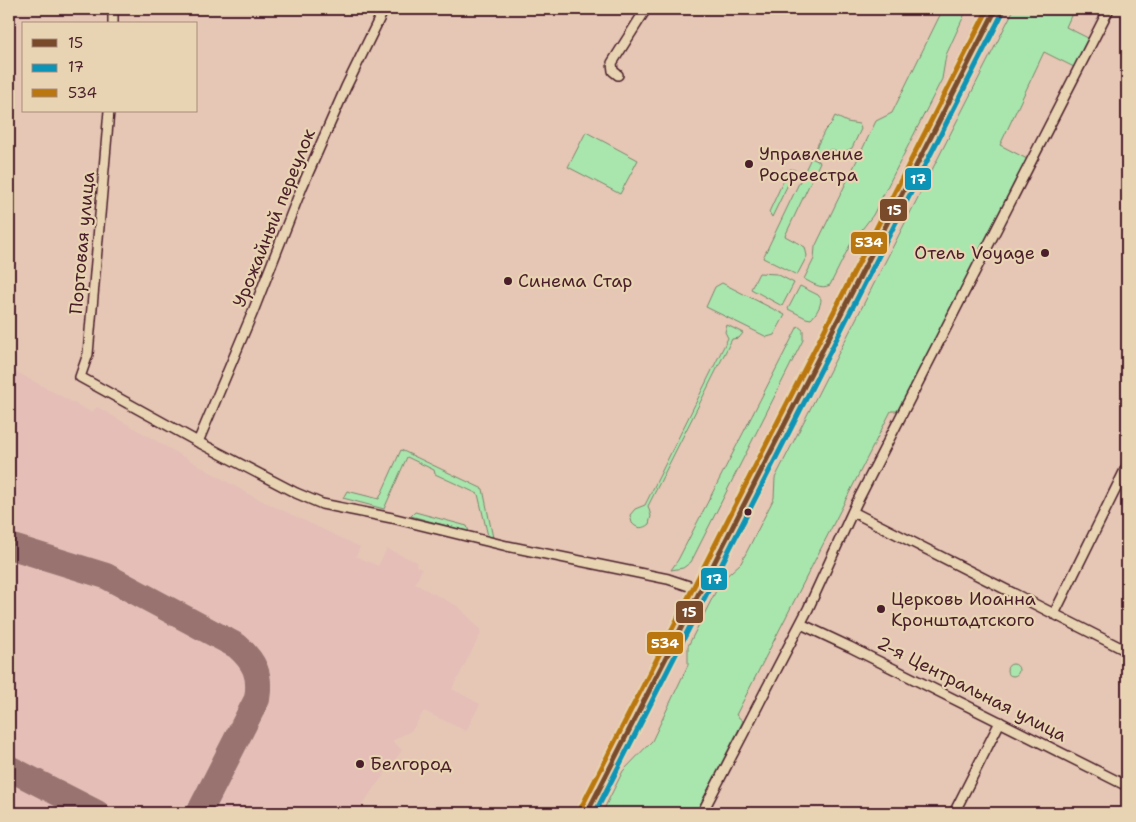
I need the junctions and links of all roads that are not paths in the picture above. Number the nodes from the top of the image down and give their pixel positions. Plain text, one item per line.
1 (113, 9) edge
2 (384, 9) edge
3 (646, 9) edge
4 (996, 9) edge
5 (1109, 9) edge
6 (113, 22) edge
7 (618, 75) dead end
8 (109, 112) edge
9 (198, 442) junction
10 (1127, 466) edge
11 (853, 512) junction
12 (701, 590) junction
13 (1054, 614) junction
14 (801, 624) junction
15 (1127, 652) edge
16 (1000, 722) junction
17 (1127, 786) edge
18 (587, 813) edge
19 (702, 813) edge
20 (954, 813) edge

1 - 6 street
2 - 9 street, Урожайный переулок
3 - 7 street
4 - 12 main road
5 - 11 street
8 - 9 street, Портовая улица
9 - 12 street
10 - 13 street
11 - 13 street
11 - 14 street
12 - 18 main road
13 - 15 street
14 - 16 street, 2-я Центральная улица
14 - 19 street
16 - 17 street, 2-я Центральная улица
16 - 20 street

